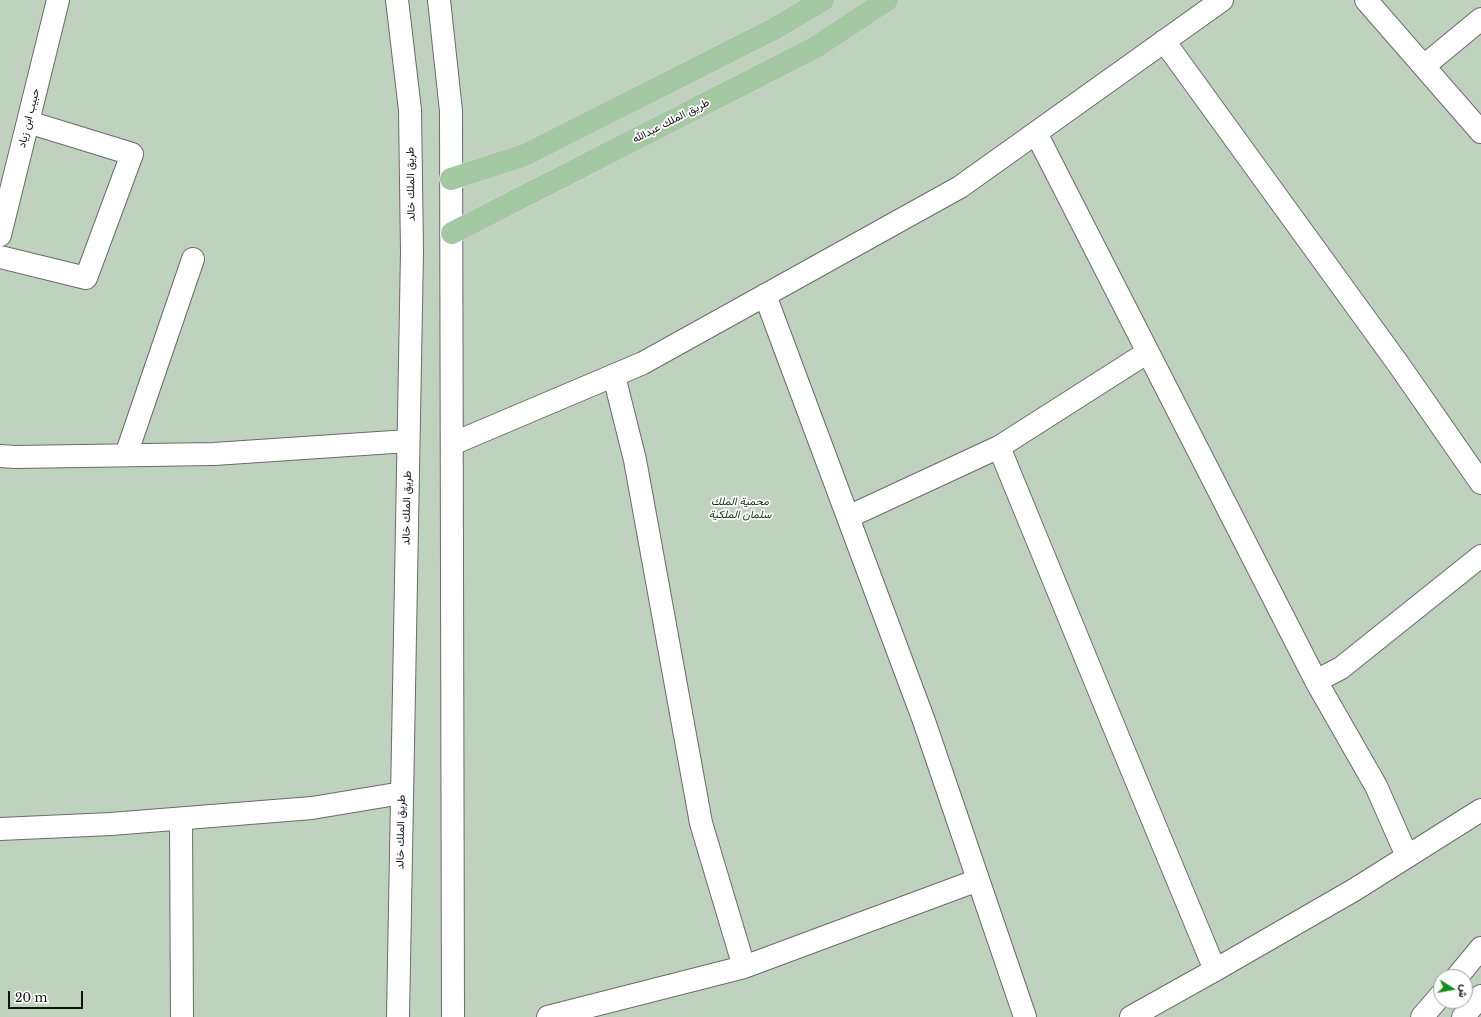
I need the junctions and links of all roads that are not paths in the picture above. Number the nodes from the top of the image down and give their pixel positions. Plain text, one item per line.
1 (58, 0) edge
2 (397, 0) edge
3 (439, 0) edge
4 (823, 0) edge
5 (887, 0) edge
6 (1222, 0) edge
7 (1366, 0) edge
8 (1481, 18) edge
9 (1164, 41) junction
10 (1424, 66) junction
11 (28, 122) junction
12 (1481, 132) edge
13 (1036, 133) junction
14 (451, 179) junction
15 (452, 233) junction
16 (0, 235) edge
17 (0, 257) edge
18 (193, 259) dead end
19 (765, 295) junction
20 (1148, 352) junction
21 (614, 376) junction
22 (408, 441) junction
23 (452, 444) junction
24 (999, 447) junction
25 (126, 455) junction
26 (0, 456) edge
27 (1481, 482) edge
28 (848, 517) junction
29 (1481, 556) edge
30 (1316, 681) junction
31 (402, 793) junction
32 (1481, 810) edge
33 (181, 818) junction
34 (0, 829) edge
35 (1406, 856) junction
36 (978, 880) junction
37 (1481, 948) edge
38 (744, 967) junction
39 (1464, 969) edge
40 (1215, 970) junction
41 (1481, 996) edge
42 (1433, 1004) edge
43 (182, 1017) edge
44 (398, 1017) edge
45 (453, 1017) edge
46 (548, 1017) edge
47 (1025, 1017) edge
48 (1131, 1017) edge
49 (1422, 1017) edge
50 (1463, 1017) edge

1 - 11 street, حبيب ابن زياد
2 - 22 street, طريق الملك خالد
3 - 14 street
4 - 14 main road
5 - 15 main road, طريق الملك عبدالله
6 - 9 street
7 - 10 street
8 - 10 street
9 - 13 street
9 - 27 street
10 - 12 street
11 - 16 street, حبيب ابن زياد
11 - 17 street
13 - 19 street
13 - 20 street
14 - 15 street
15 - 23 street
18 - 25 street
19 - 21 street
19 - 28 street
20 - 24 street
20 - 30 street
21 - 23 street
21 - 38 street
22 - 25 street
22 - 31 street, طريق الملك خالد
23 - 45 street
24 - 28 street
24 - 40 street
25 - 26 street
28 - 36 street
29 - 30 street
30 - 35 street
31 - 33 street
31 - 44 street, طريق الملك خالد
32 - 35 street
33 - 34 street
33 - 43 street
35 - 40 street
36 - 38 street
36 - 47 street
37 - 39 street
38 - 46 street
40 - 48 street
41 - 50 street
42 - 49 street

